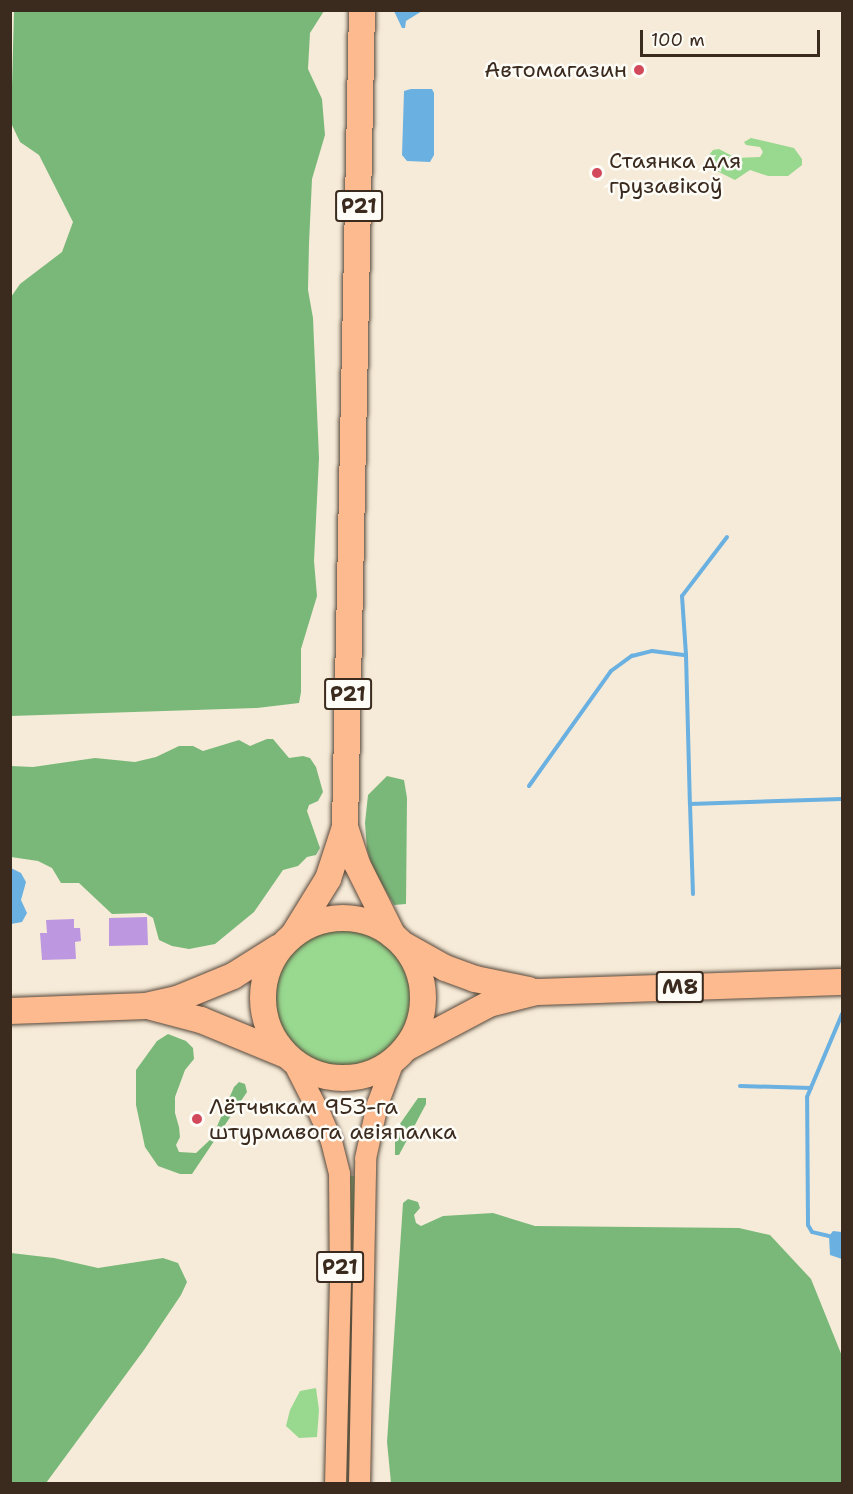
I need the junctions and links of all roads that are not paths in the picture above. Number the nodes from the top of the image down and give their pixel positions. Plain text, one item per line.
1 (362, 10) edge
2 (345, 827) junction
3 (289, 939) junction
4 (397, 940) junction
5 (843, 982) edge
6 (536, 992) junction
7 (146, 1006) junction
8 (10, 1011) edge
9 (400, 1054) junction
10 (289, 1058) junction
11 (335, 1484) edge
12 (359, 1484) edge

1 - 2 highway, Р21
2 - 3 highway, Р21
2 - 4 highway, Р21
3 - 4 highway, М8
3 - 7 highway, М8
3 - 10 highway, М8
4 - 6 highway, М8
4 - 9 highway
5 - 6 highway, М8
6 - 9 highway, М8
7 - 8 highway, М8
7 - 10 highway, М8
9 - 10 highway, М8
9 - 12 main road, Р21
10 - 11 main road, Р21

